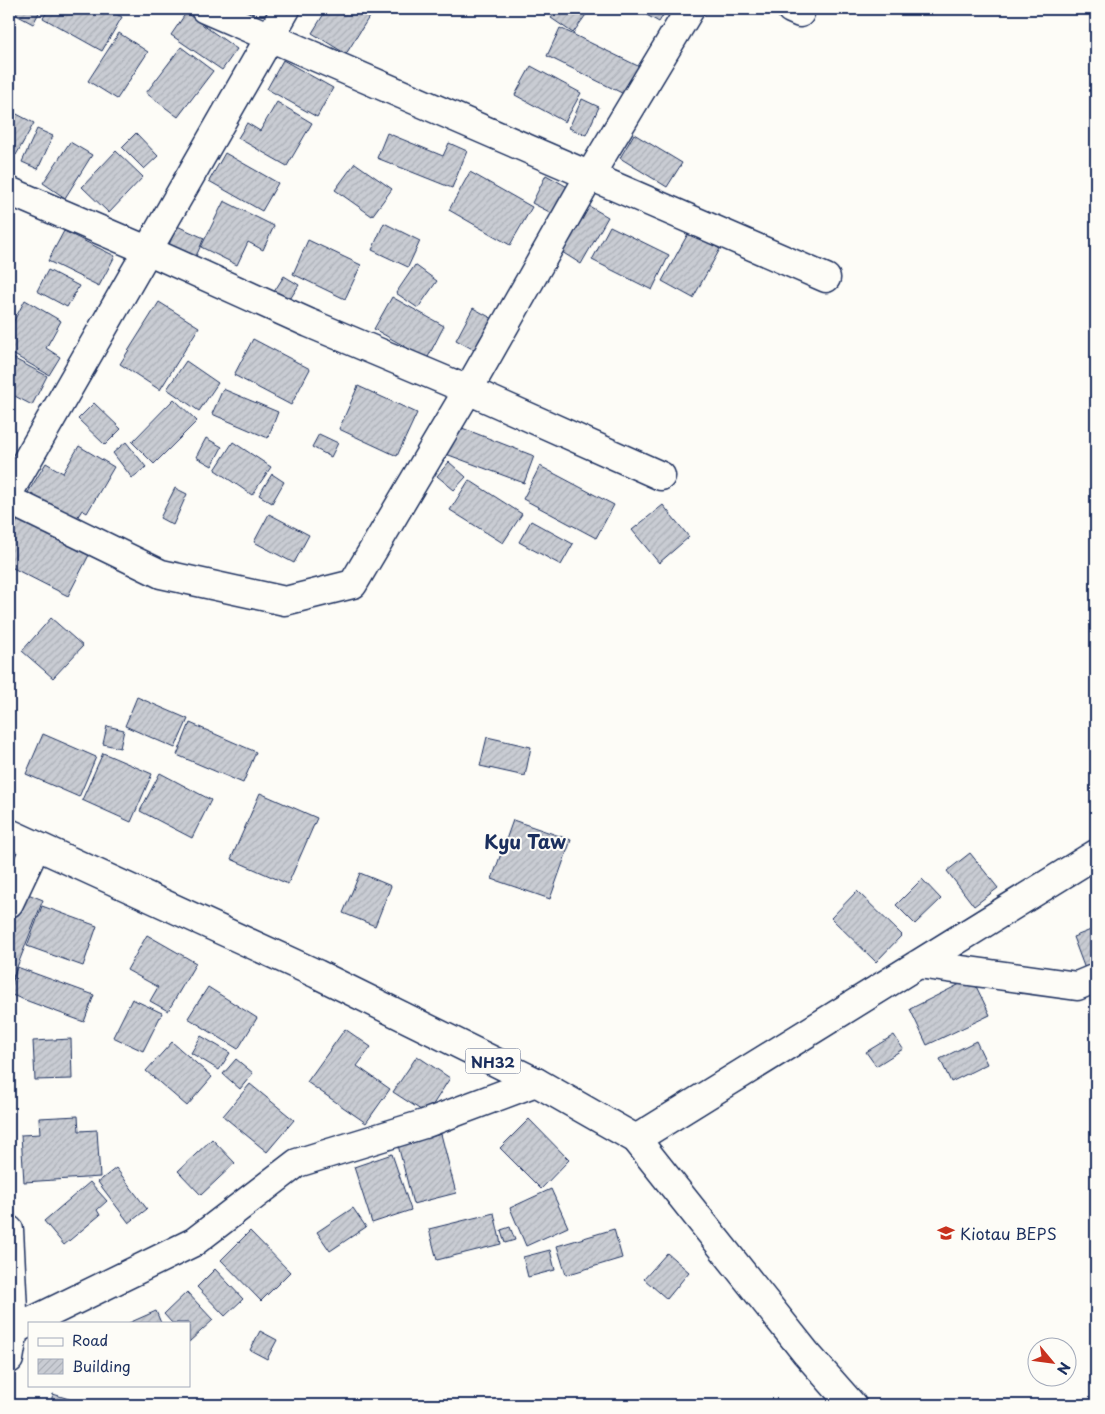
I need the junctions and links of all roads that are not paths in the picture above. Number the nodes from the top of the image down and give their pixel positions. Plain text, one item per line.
1 (206, 9) edge
2 (286, 9) edge
3 (690, 9) edge
4 (270, 36) junction
5 (590, 175) junction
6 (9, 191) edge
7 (147, 250) junction
8 (826, 278) dead end
9 (468, 390) junction
10 (661, 476) dead end
11 (9, 492) edge
12 (9, 500) edge
13 (9, 833) edge
14 (36, 846) junction
15 (1096, 854) edge
16 (9, 903) edge
17 (918, 964) junction
18 (1096, 978) edge
19 (536, 1082) junction
20 (636, 1139) junction
21 (9, 1230) edge
22 (30, 1322) edge
23 (28, 1323) edge
24 (14, 1330) junction
25 (9, 1359) edge
26 (852, 1405) edge

1 - 4 main road
2 - 4 main road
3 - 5 main road
4 - 5 main road
4 - 7 main road
5 - 8 main road
5 - 9 main road
6 - 7 main road
7 - 9 main road
7 - 11 main road
9 - 10 main road
9 - 12 main road
13 - 14 main road, NH32
14 - 16 main road
14 - 19 main road, NH32
15 - 17 main road
17 - 18 main road
17 - 20 main road
19 - 20 main road, NH32
19 - 22 main road
20 - 26 main road, NH32
21 - 24 main road
23 - 24 main road
24 - 25 main road

